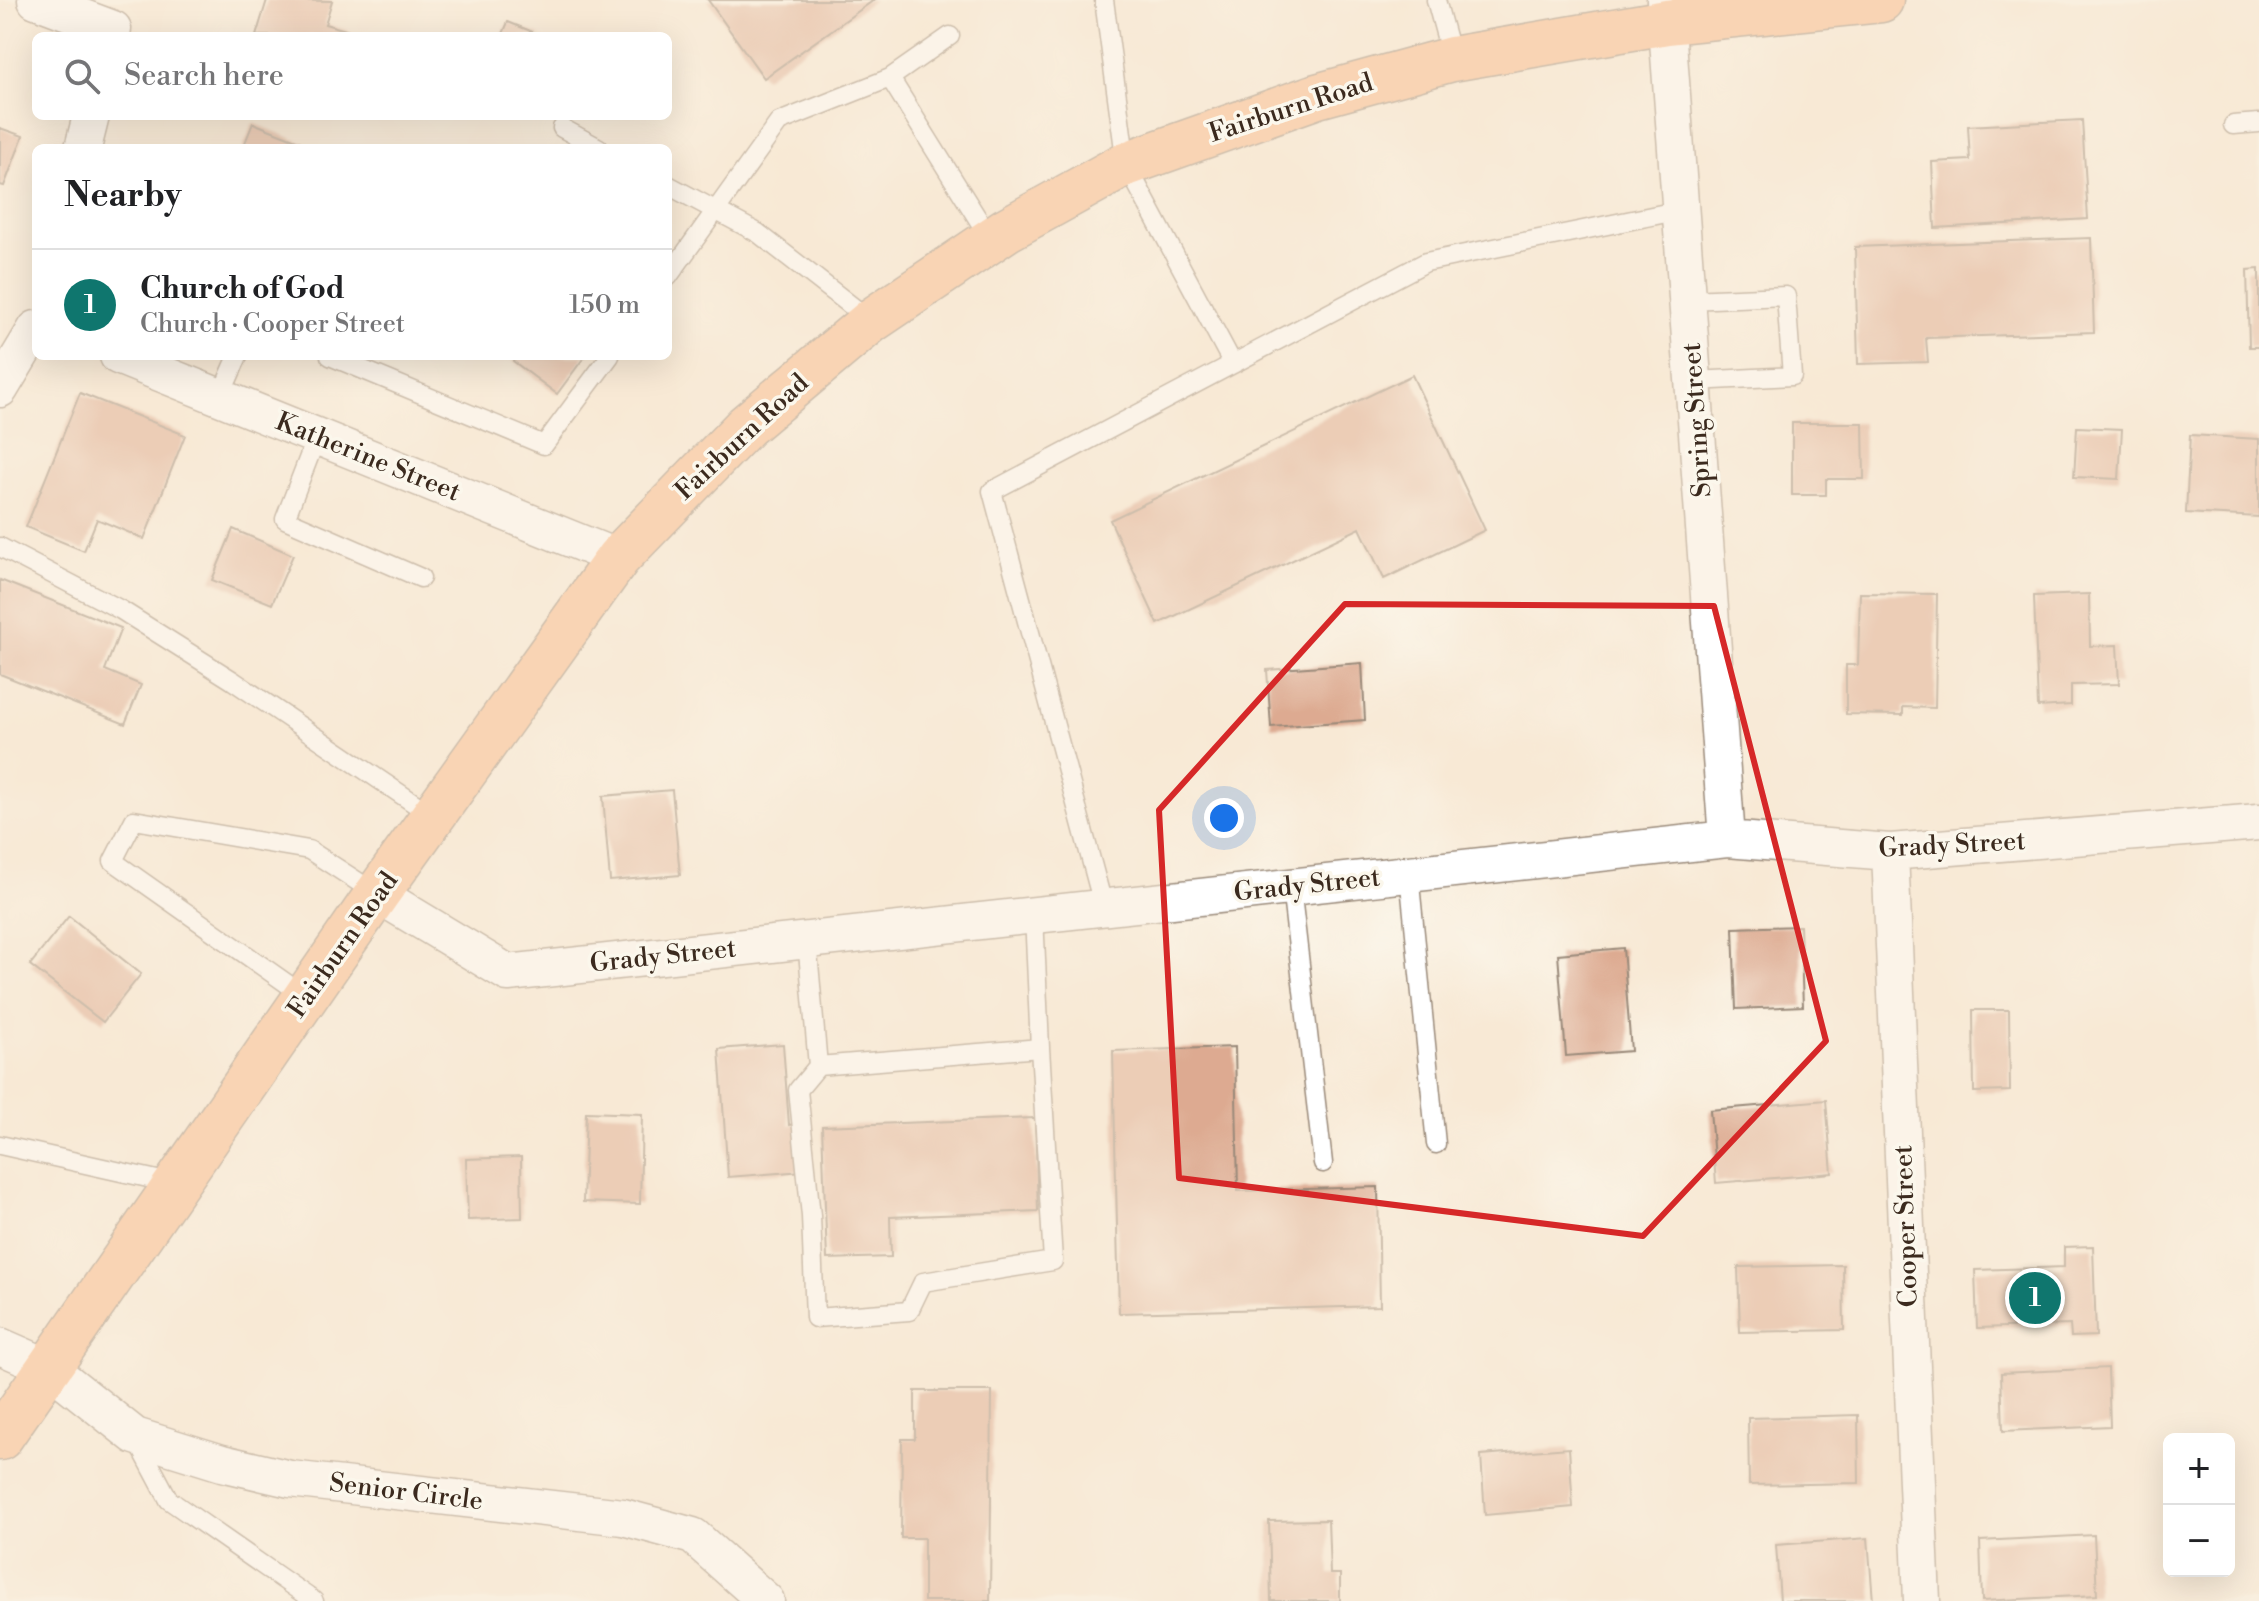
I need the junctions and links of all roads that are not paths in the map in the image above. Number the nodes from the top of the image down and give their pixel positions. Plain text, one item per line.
1 (36, 0) edge
2 (1104, 0) edge
3 (1436, 0) edge
4 (1881, 0) edge
5 (1666, 11) edge
6 (115, 22) edge
7 (950, 36) dead end
8 (1452, 59) junction
9 (890, 78) junction
10 (90, 120) edge
11 (2259, 123) edge
12 (2233, 125) dead end
13 (562, 128) dead end
14 (84, 144) edge
15 (592, 144) edge
16 (1126, 164) junction
17 (672, 187) edge
18 (1681, 210) junction
19 (716, 211) junction
20 (991, 240) junction
21 (672, 272) edge
22 (1688, 300) junction
23 (871, 321) junction
24 (32, 336) edge
25 (128, 360) edge
26 (236, 360) edge
27 (340, 360) edge
28 (607, 360) edge
29 (1233, 364) junction
30 (1694, 381) junction
31 (0, 389) edge
32 (220, 397) junction
33 (317, 436) junction
34 (0, 547) edge
35 (618, 558) junction
36 (421, 578) dead end
37 (433, 816) junction
38 (2259, 822) edge
39 (1727, 839) junction
40 (1890, 852) junction
41 (1409, 874) junction
42 (1291, 887) junction
43 (377, 894) junction
44 (1104, 908) junction
45 (1034, 915) junction
46 (807, 940) junction
47 (306, 997) junction
48 (1040, 1048) junction
49 (818, 1066) junction
50 (1436, 1144) dead end
51 (0, 1145) edge
52 (1323, 1163) dead end
53 (175, 1184) junction
54 (0, 1346) edge
55 (48, 1367) junction
56 (135, 1436) junction
57 (0, 1438) edge
58 (314, 1601) edge
59 (766, 1601) edge
60 (1922, 1601) edge

1 - 6 street
2 - 16 lane
3 - 8 lane
4 - 5 main road, Fairburn Road
5 - 8 main road, Fairburn Road
5 - 18 street, Spring Street
7 - 9 lane
8 - 16 main road, Fairburn Road
9 - 19 lane
9 - 20 lane
10 - 14 street
11 - 12 lane
13 - 15 lane
16 - 20 main road, Fairburn Road
16 - 29 lane
17 - 19 lane
18 - 22 street, Spring Street
18 - 29 lane
19 - 21 lane
19 - 23 lane
20 - 23 main road, Fairburn Road
22 - 30 street, Spring Street
22 - 30 lane
23 - 35 main road, Fairburn Road
24 - 31 street
25 - 32 street, Katherine Street
26 - 32 lane
27 - 28 lane
29 - 44 lane
30 - 39 street, Spring Street
32 - 33 street, Katherine Street
33 - 35 street, Katherine Street
33 - 36 lane
34 - 37 lane
35 - 37 main road, Fairburn Road
37 - 43 main road, Fairburn Road
38 - 40 street, Grady Street
39 - 40 street, Grady Street
39 - 41 street, Grady Street
40 - 60 street, Cooper Street
41 - 42 street, Grady Street
41 - 50 lane
42 - 44 street, Grady Street
42 - 52 lane
43 - 46 street, Grady Street
43 - 47 main road, Fairburn Road
43 - 47 lane
44 - 45 street, Grady Street
45 - 46 street, Grady Street
45 - 48 lane
46 - 49 lane
47 - 53 main road, Fairburn Road
48 - 49 lane
48 - 49 lane
51 - 53 lane
53 - 55 main road, Fairburn Road
54 - 55 street, Senior Circle
55 - 56 street, Senior Circle
55 - 57 main road, Fairburn Road
56 - 58 lane
56 - 59 street, Senior Circle

